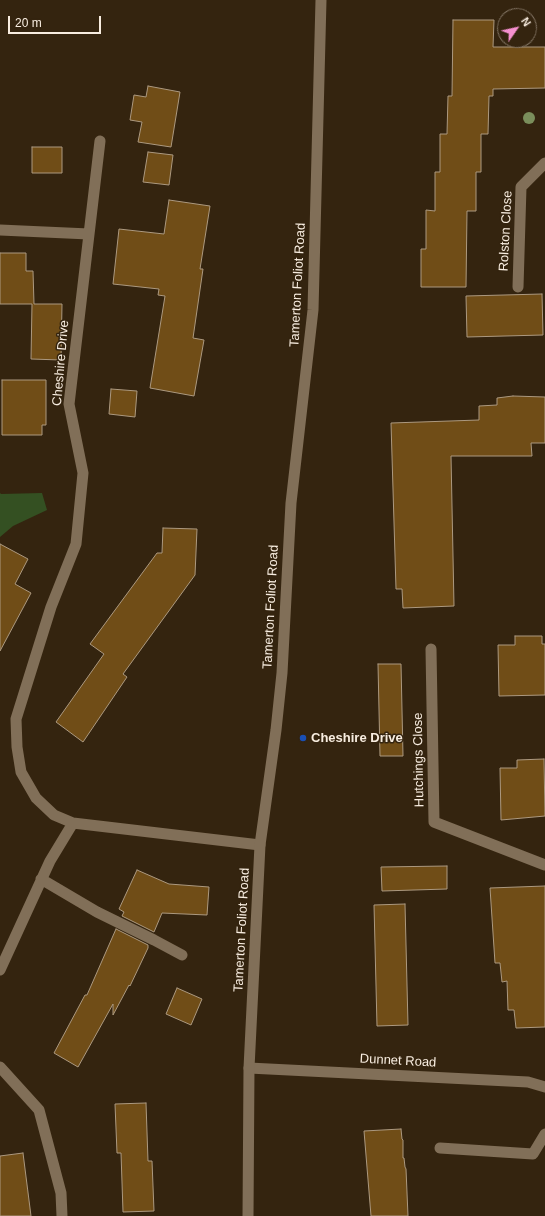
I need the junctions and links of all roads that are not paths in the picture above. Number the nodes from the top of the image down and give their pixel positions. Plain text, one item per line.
1 (321, 0) edge
2 (100, 141) dead end
3 (545, 163) edge
4 (0, 230) edge
5 (89, 234) junction
6 (518, 287) dead end
7 (431, 649) dead end
8 (73, 823) junction
9 (260, 845) junction
10 (545, 865) edge
11 (41, 879) junction
12 (182, 955) dead end
13 (0, 970) edge
14 (0, 1067) edge
15 (249, 1068) junction
16 (545, 1086) edge
17 (545, 1134) edge
18 (440, 1148) dead end
19 (62, 1216) edge
20 (248, 1216) edge

1 - 9 street, Tamerton Foliot Road
2 - 5 street, Cheshire Drive
3 - 6 street, Rolston Close
4 - 5 street
5 - 8 street, Cheshire Drive
7 - 10 street, Hutchings Close
8 - 9 street, Cheshire Drive
8 - 11 street
9 - 15 street, Tamerton Foliot Road
11 - 12 street
11 - 13 street
14 - 19 street
15 - 16 street, Dunnet Road
15 - 20 street, Tamerton Foliot Road
17 - 18 street

